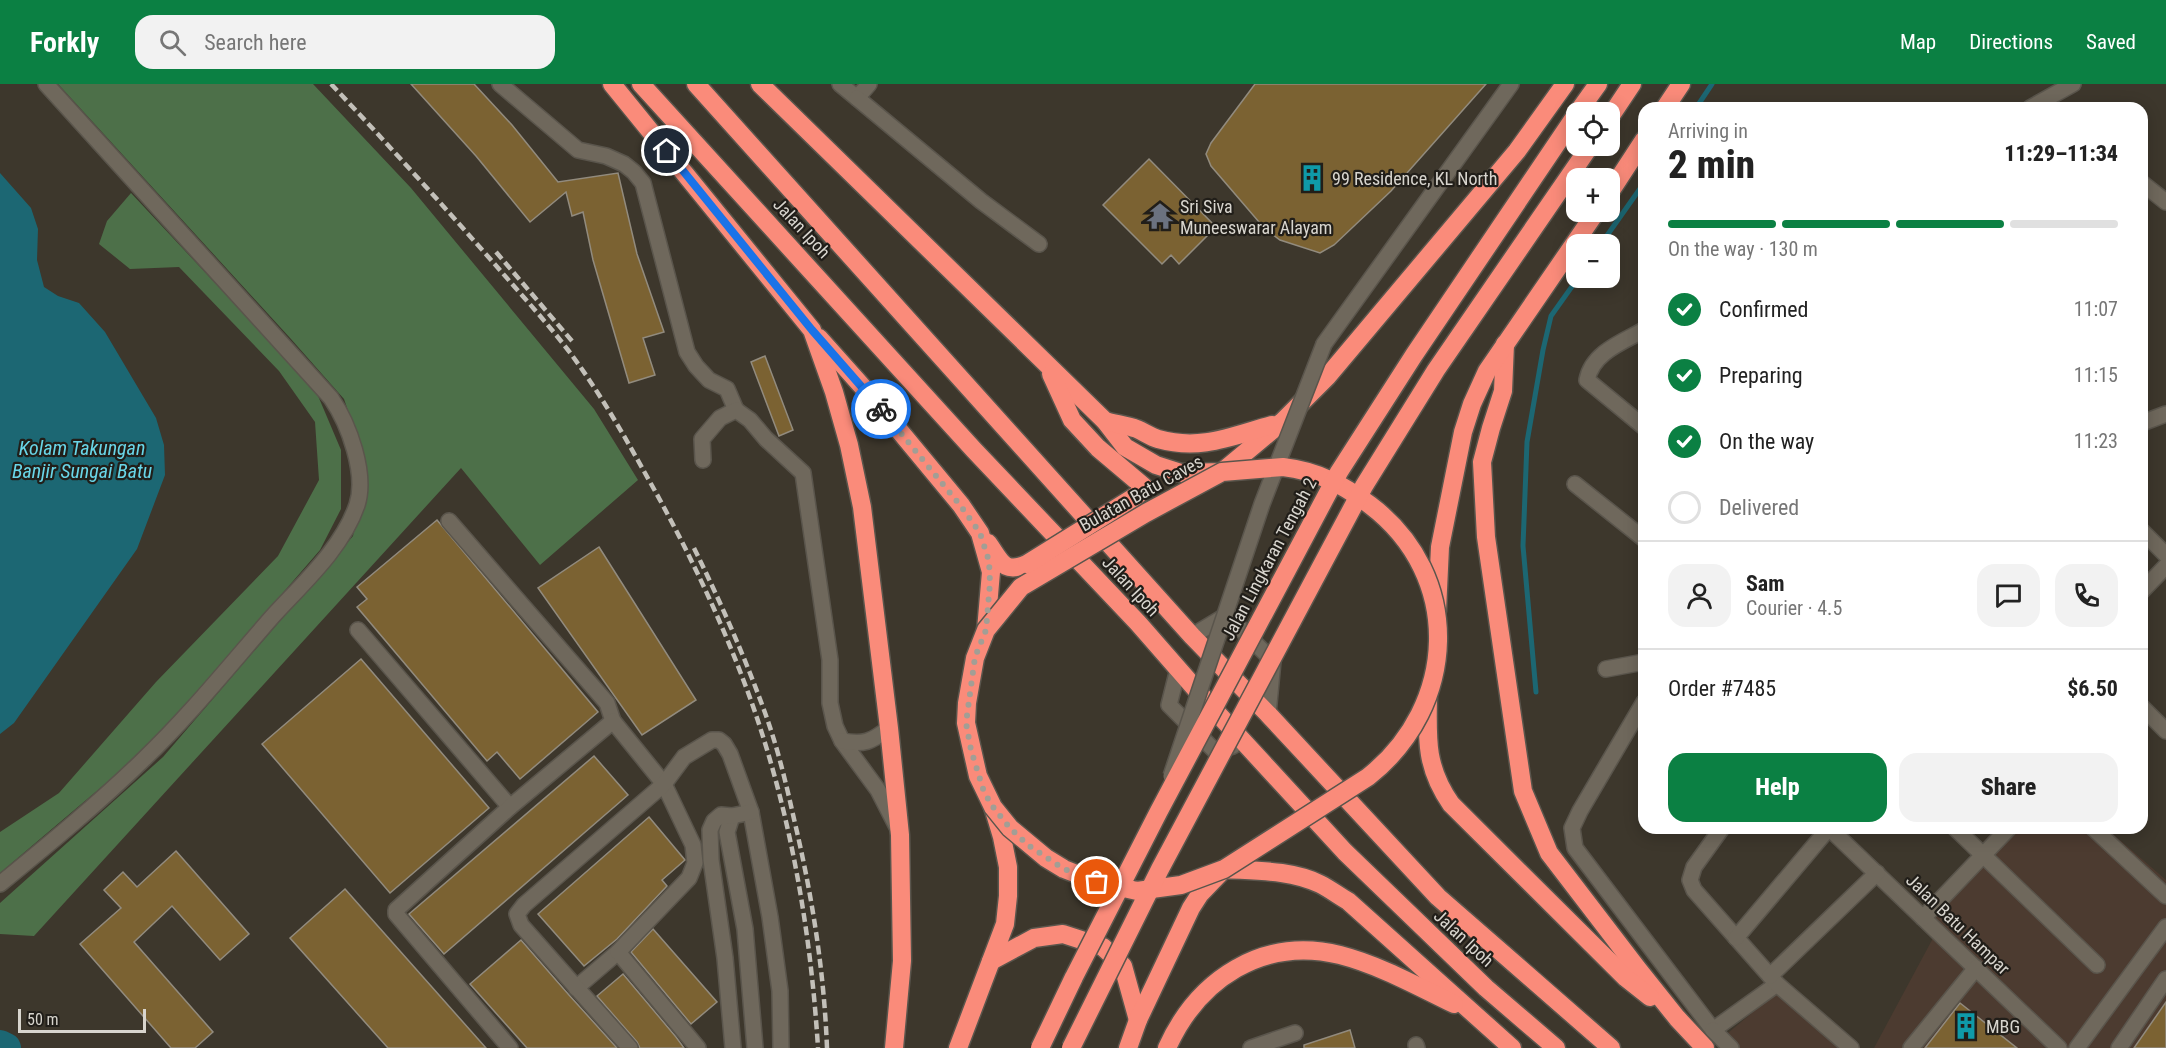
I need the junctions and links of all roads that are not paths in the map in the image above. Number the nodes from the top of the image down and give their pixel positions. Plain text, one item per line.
1 (46, 84) edge
2 (500, 84) edge
3 (612, 84) edge
4 (641, 84) edge
5 (696, 84) edge
6 (760, 84) edge
7 (840, 84) edge
8 (869, 84) edge
9 (1511, 84) edge
10 (1565, 84) edge
11 (1598, 84) edge
12 (1632, 84) edge
13 (1681, 84) edge
14 (2073, 84) edge
15 (857, 98) junction
16 (1585, 102) edge
17 (1620, 102) edge
18 (1669, 102) edge
19 (2054, 102) edge
20 (1566, 130) edge
21 (1638, 149) edge
22 (1583, 156) edge
23 (1620, 177) edge
24 (2148, 188) edge
25 (2166, 202) edge
26 (1589, 222) edge
27 (1039, 244) dead end
28 (812, 330) junction
29 (1638, 334) edge
30 (1505, 344) junction
31 (1047, 364) junction
32 (736, 410) junction
33 (2166, 414) edge
34 (1105, 421) junction
35 (2148, 421) edge
36 (1282, 422) junction
37 (1638, 422) edge
38 (703, 460) dead end
39 (1222, 472) junction
40 (1575, 484) dead end
41 (449, 521) dead end
42 (980, 533) junction
43 (1638, 534) edge
44 (2148, 537) edge
45 (2166, 555) edge
46 (2166, 566) edge
47 (2148, 585) edge
48 (1437, 621) junction
49 (358, 630) dead end
50 (986, 630) junction
51 (1192, 636) junction
52 (1638, 663) edge
53 (1178, 669) junction
54 (1605, 669) dead end
55 (1428, 698) junction
56 (1638, 712) edge
57 (2148, 713) edge
58 (1268, 714) junction
59 (613, 721) junction
60 (890, 728) junction
61 (2166, 731) edge
62 (842, 741) junction
63 (1245, 743) junction
64 (664, 784) junction
65 (510, 807) junction
66 (993, 807) junction
67 (1159, 811) junction
68 (732, 816) junction
69 (752, 817) junction
70 (1718, 834) edge
71 (1824, 834) edge
72 (1835, 834) edge
73 (1961, 834) edge
74 (2003, 834) edge
75 (2099, 834) edge
76 (900, 835) junction
77 (1983, 855) junction
78 (1224, 868) junction
79 (1876, 873) junction
80 (0, 884) edge
81 (2166, 896) edge
82 (1923, 918) junction
83 (2166, 927) edge
84 (1736, 938) junction
85 (618, 952) junction
86 (991, 961) junction
87 (2097, 965) dead end
88 (1976, 968) junction
89 (2166, 979) edge
90 (1774, 980) junction
91 (576, 988) junction
92 (1472, 1012) junction
93 (1677, 1018) junction
94 (1138, 1020) junction
95 (1713, 1030) junction
96 (1295, 1033) dead end
97 (510, 1048) edge
98 (630, 1048) edge
99 (698, 1048) edge
100 (733, 1048) edge
101 (755, 1048) edge
102 (781, 1048) edge
103 (894, 1048) edge
104 (958, 1048) edge
105 (1040, 1048) edge
106 (1071, 1048) edge
107 (1128, 1048) edge
108 (1167, 1048) edge
109 (1251, 1048) edge
110 (1512, 1048) edge
111 (1556, 1048) edge
112 (1611, 1048) edge
113 (1705, 1048) edge
114 (1731, 1048) edge
115 (1851, 1048) edge
116 (1911, 1048) edge
117 (2059, 1048) edge
118 (2077, 1048) edge
119 (2119, 1048) edge

1 - 80 street
2 - 32 street
3 - 28 highway
4 - 53 highway, Jalan Ipoh
5 - 51 highway, Jalan Ipoh
6 - 31 highway
7 - 15 street
8 - 15 street
9 - 67 street, bridge
10 - 36 highway
11 - 16 highway, Jalan Lingkaran Tengah 2
12 - 17 highway
13 - 18 highway
14 - 19 street
15 - 27 street
20 - 67 highway, Jalan Lingkaran Tengah 2, bridge
21 - 23 highway
22 - 106 highway, bridge
24 - 25 street
26 - 30 highway
28 - 42 highway
28 - 60 highway
29 - 37 street
30 - 48 highway
30 - 93 highway
31 - 34 highway
31 - 42 highway, bridge
32 - 38 street
32 - 62 street
33 - 35 street
34 - 36 highway
34 - 39 highway
36 - 39 highway
39 - 48 highway, Bulatan Batu Caves, bridge
39 - 50 highway, Bulatan Batu Caves, bridge
40 - 43 street
41 - 59 street
42 - 50 highway
44 - 45 street
46 - 47 street
48 - 55 highway, Bulatan Batu Caves, bridge
49 - 65 street
50 - 66 highway, Bulatan Batu Caves, bridge
51 - 58 highway, Jalan Ipoh
51 - 58 street
52 - 54 street
53 - 63 highway, Jalan Ipoh
53 - 63 street
55 - 78 highway, Bulatan Batu Caves, bridge
55 - 93 highway
56 - 95 street
57 - 61 street
58 - 112 highway, Jalan Ipoh
59 - 64 street
59 - 65 street
60 - 62 street
60 - 76 highway
62 - 76 street
63 - 111 highway, Jalan Ipoh
64 - 69 street
64 - 85 street
64 - 91 street
65 - 97 street
66 - 78 highway, Bulatan Batu Caves, bridge
66 - 86 highway
67 - 105 highway, Jalan Lingkaran Tengah 2, bridge
68 - 69 street
68 - 100 street
68 - 101 street
69 - 102 street
70 - 84 street
71 - 84 street
72 - 79 street, Jalan Batu Hampar
73 - 77 street
74 - 77 street
75 - 81 street
76 - 103 highway
77 - 82 street
77 - 87 street
78 - 92 highway
78 - 94 highway
79 - 82 street, Jalan Batu Hampar
79 - 90 street
82 - 88 street, Jalan Batu Hampar
83 - 118 street
84 - 90 street
85 - 91 street
85 - 99 street
86 - 94 highway
86 - 104 highway
88 - 116 street
88 - 117 street, Jalan Batu Hampar
89 - 119 street
90 - 95 street
90 - 115 street
91 - 98 street
92 - 108 highway
92 - 110 highway
93 - 113 highway
94 - 107 highway
95 - 114 street
96 - 109 street

